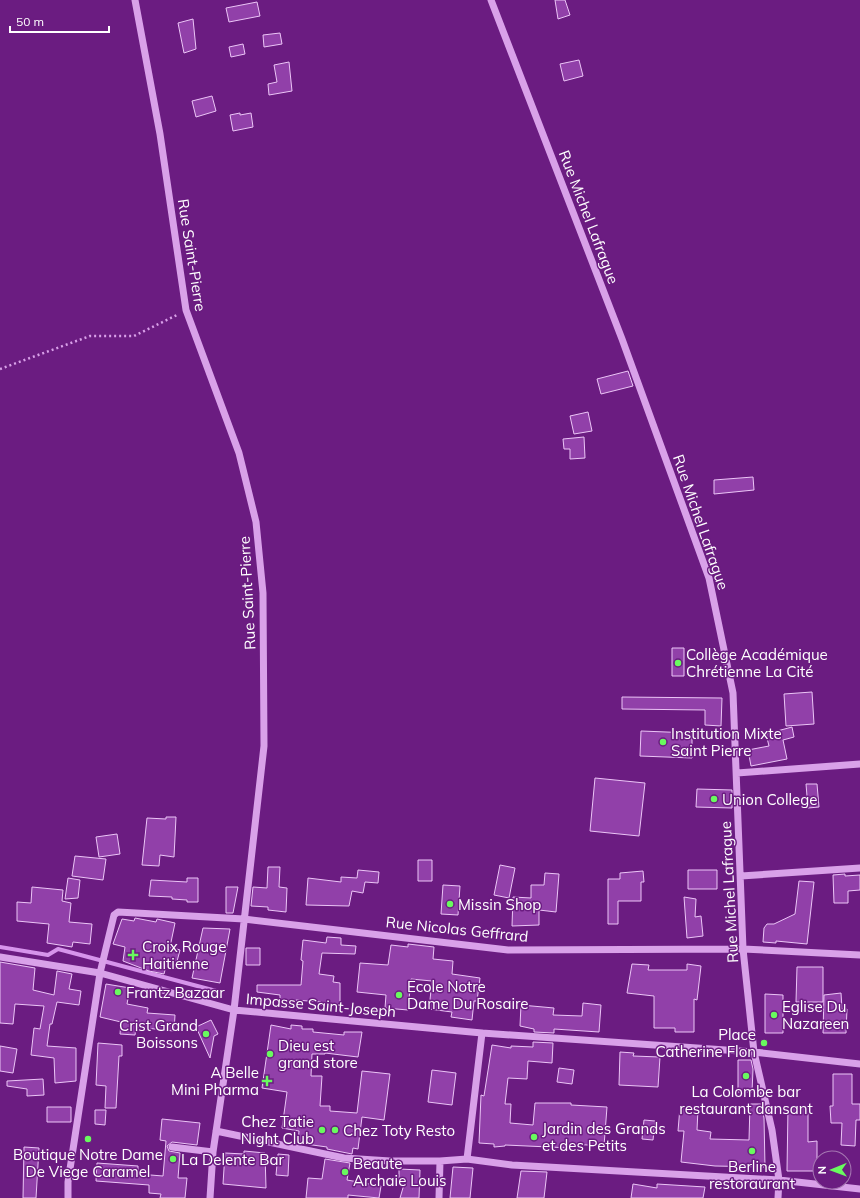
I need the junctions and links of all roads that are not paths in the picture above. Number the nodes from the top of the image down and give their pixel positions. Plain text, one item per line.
1 (135, 0) edge
2 (491, 0) edge
3 (860, 764) edge
4 (737, 773) junction
5 (860, 868) edge
6 (741, 876) junction
7 (244, 919) junction
8 (743, 949) junction
9 (860, 955) edge
10 (0, 957) edge
11 (100, 973) junction
12 (234, 1010) junction
13 (482, 1033) junction
14 (754, 1052) junction
15 (860, 1064) edge
16 (216, 1131) junction
17 (172, 1147) dead end
18 (213, 1152) junction
19 (467, 1159) junction
20 (440, 1161) junction
21 (779, 1180) junction
22 (860, 1189) edge
23 (68, 1198) edge
24 (210, 1198) edge
25 (439, 1198) edge
26 (778, 1198) edge

1 - 7 street, Rue Saint-Pierre
2 - 4 street, Rue Michel Lafrague
3 - 4 street
4 - 6 street, Rue Michel Lafrague
5 - 6 street
6 - 8 street, Rue Michel Lafrague
7 - 8 street, Rue Nicolas Geffrard
7 - 11 street, Rue Nicolas Geffrard
7 - 12 street, Rue Saint-Pierre
8 - 9 street, Rue Nicolas Geffrard
8 - 14 street, Rue Michel Lafrague
10 - 11 street, Impasse Saint-Joseph
11 - 12 street, Impasse Saint-Joseph
11 - 23 street
12 - 13 street, Impasse Saint-Joseph
12 - 16 street, Rue Saint-Pierre
13 - 14 street, Impasse Saint-Joseph
13 - 19 street
14 - 15 street, Impasse Saint-Joseph
14 - 21 street, Rue Michel Lafrague
16 - 18 street, Rue Saint-Pierre
16 - 20 street
17 - 18 street
18 - 24 street, Rue Saint-Pierre
19 - 20 street
19 - 21 street
20 - 25 street
21 - 22 street
21 - 26 street, Rue Michel Lafrague

